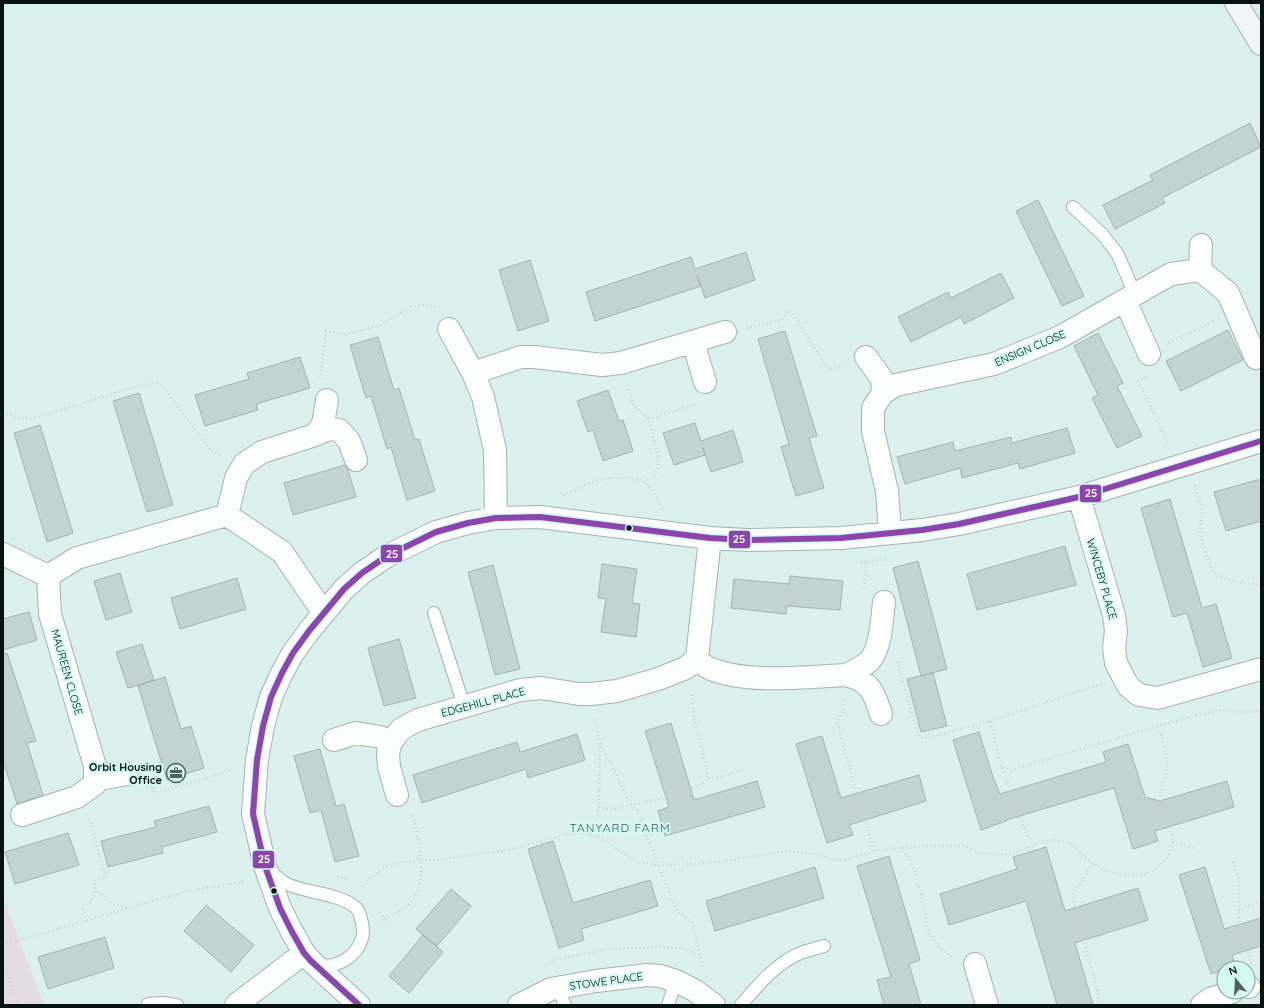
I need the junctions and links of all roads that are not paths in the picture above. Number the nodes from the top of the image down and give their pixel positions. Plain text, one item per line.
1 (1236, 3) edge
2 (1261, 44) edge
3 (1073, 207) dead end
4 (1201, 245) dead end
5 (1200, 270) junction
6 (1130, 297) junction
7 (449, 330) road end
8 (725, 332) road end
9 (693, 342) junction
10 (1149, 354) road end
11 (866, 357) road end
12 (1256, 358) dead end
13 (473, 372) junction
14 (705, 382) road end
15 (883, 393) junction
16 (327, 400) road end
17 (315, 435) junction
18 (1261, 441) edge
19 (356, 460) dead end
20 (1079, 497) junction
21 (227, 515) junction
22 (496, 518) junction
23 (890, 533) junction
24 (710, 538) junction
25 (3, 554) edge
26 (48, 576) junction
27 (884, 602) dead end
28 (323, 612) junction
29 (434, 613) dead end
30 (700, 661) junction
31 (1261, 669) edge
32 (846, 676) junction
33 (464, 706) junction
34 (881, 714) dead end
35 (334, 740) dead end
36 (391, 742) junction
37 (95, 766) junction
38 (127, 774) road end
39 (397, 795) road end
40 (22, 815) dead end
41 (265, 864) junction
42 (824, 946) dead end
43 (308, 957) junction
44 (975, 964) road end
45 (676, 981) junction
46 (561, 997) edge
47 (1216, 997) edge
48 (148, 1004) edge
49 (177, 1005) edge
50 (236, 1005) edge
51 (359, 1005) edge
52 (519, 1005) edge
53 (668, 1005) edge
54 (714, 1005) edge
55 (741, 1005) edge
56 (987, 1005) edge
57 (1202, 1005) edge

1 - 2 street
3 - 6 lane
4 - 5 street
5 - 6 street, ENSIGN CLOSE
5 - 12 street
6 - 10 street
6 - 15 street, ENSIGN CLOSE
7 - 13 street
8 - 9 street
9 - 13 street
9 - 14 street
11 - 15 street
13 - 22 street
15 - 23 street
16 - 17 street
17 - 19 street
17 - 21 street
18 - 20 street
20 - 23 street
20 - 31 street, WINCEBY PLACE
21 - 26 street
21 - 28 street
22 - 24 street
22 - 28 street
23 - 24 street
24 - 30 street
25 - 26 street
26 - 37 street, MAUREEN CLOSE
27 - 32 street
28 - 41 street
29 - 33 lane
30 - 32 street
30 - 33 street, EDGEHILL PLACE
32 - 34 street
33 - 36 street, EDGEHILL PLACE
35 - 36 street
36 - 39 street
37 - 38 street
37 - 40 street, MAUREEN CLOSE
41 - 43 street
41 - 43 lane
42 - 55 lane
43 - 50 street
43 - 51 street
44 - 56 street
45 - 46 street, STOWE PLACE
45 - 53 lane
45 - 54 street, STOWE PLACE
46 - 52 street, STOWE PLACE
47 - 57 street
48 - 49 lane

